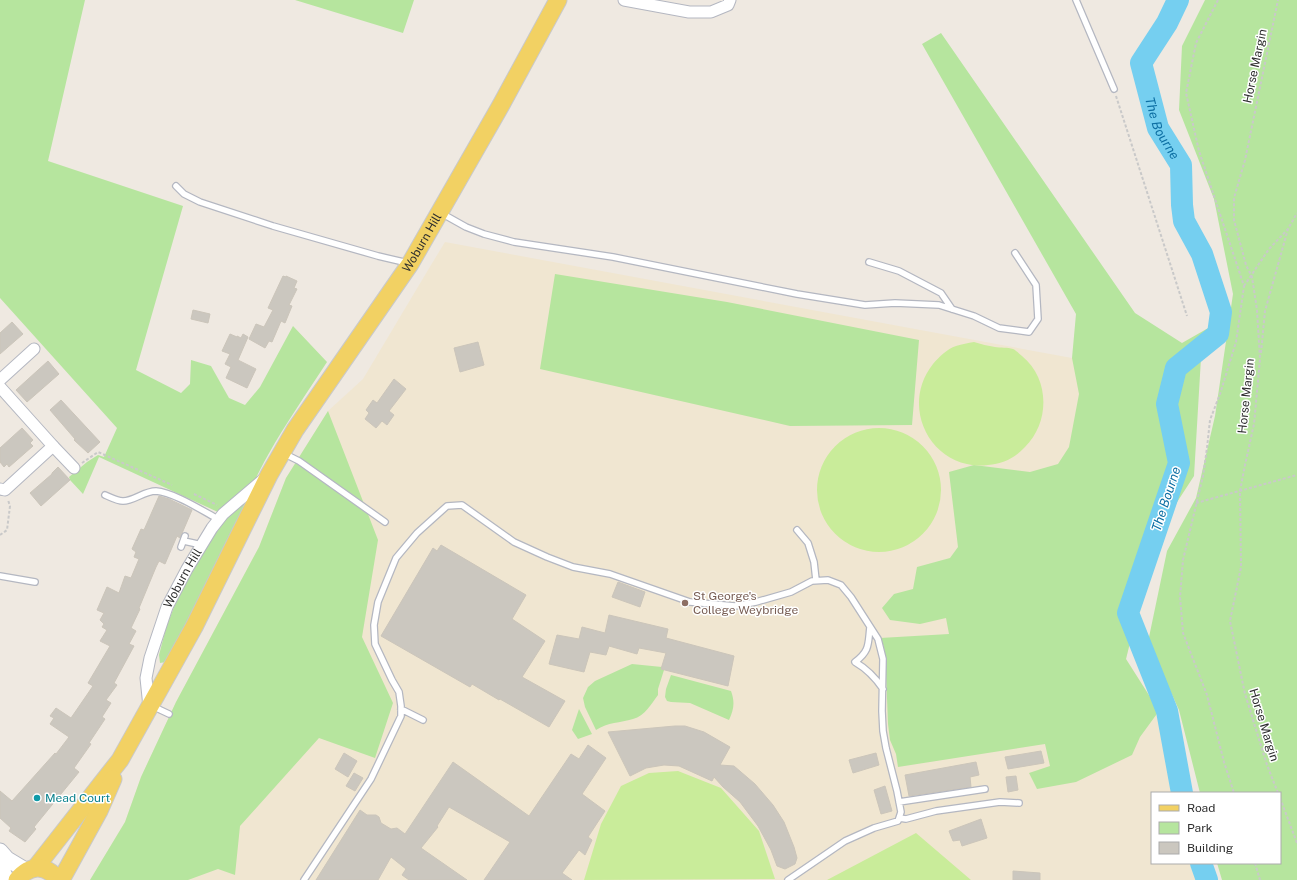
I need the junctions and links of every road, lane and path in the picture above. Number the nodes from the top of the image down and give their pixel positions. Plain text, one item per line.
1 (558, 0) edge
2 (624, 0) edge
3 (730, 0) edge
4 (1076, 0) edge
5 (1218, 0) edge
6 (1278, 0) edge
7 (1114, 90) joint
8 (176, 186) dead end
9 (441, 212) junction
10 (1297, 213) edge
11 (1288, 229) junction
12 (1015, 253) dead end
13 (869, 262) dead end
14 (410, 264) junction
15 (1252, 277) junction
16 (1244, 286) junction
17 (952, 309) junction
18 (1187, 316) dead end
19 (34, 349) dead end
20 (1260, 359) junction
21 (0, 380) edge
22 (0, 387) edge
23 (53, 446) junction
24 (282, 453) junction
25 (90, 457) dead end
26 (74, 468) dead end
27 (269, 475) junction
28 (1297, 476) edge
29 (176, 487) dead end
30 (2, 489) edge
31 (1240, 491) junction
32 (191, 493) dead end
33 (105, 496) dead end
34 (1195, 503) junction
35 (228, 509) junction
36 (218, 520) junction
37 (385, 522) dead end
38 (797, 530) dead end
39 (0, 536) edge
40 (202, 545) junction
41 (181, 547) dead end
42 (0, 576) edge
43 (816, 580) junction
44 (35, 582) dead end
45 (870, 627) junction
46 (883, 690) junction
47 (150, 706) junction
48 (401, 709) junction
49 (169, 714) dead end
50 (423, 720) dead end
51 (120, 760) junction
52 (985, 789) dead end
53 (1234, 792) edge
54 (1278, 792) edge
55 (1281, 801) edge
56 (899, 802) junction
57 (1018, 803) dead end
58 (899, 818) junction
59 (1297, 843) edge
60 (0, 851) edge
61 (0, 860) edge
62 (1255, 864) edge
63 (27, 873) edge
64 (7, 880) edge
65 (59, 880) edge
66 (304, 880) edge
67 (788, 880) edge
68 (1260, 880) edge

1 - 9 main road, Woburn Hill
2 - 3 street
4 - 7 lane
5 - 16 path
6 - 15 path, Horse Margin
7 - 18 path
8 - 14 lane
9 - 14 main road, Woburn Hill
9 - 17 lane
10 - 11 path
11 - 15 path
11 - 20 path
12 - 17 lane
13 - 17 lane
14 - 24 main road, Woburn Hill
15 - 16 path
15 - 20 path, Horse Margin
16 - 34 path
19 - 21 street
20 - 31 path, Horse Margin
22 - 23 street
23 - 26 street
23 - 30 street
24 - 27 main road, Woburn Hill
24 - 37 lane
25 - 29 path
27 - 35 street, Woburn Hill
27 - 47 main road, Woburn Hill
28 - 31 path
30 - 39 path
31 - 34 path
31 - 54 path, Horse Margin
32 - 35 path
33 - 36 lane
34 - 53 path
35 - 36 street, Woburn Hill
36 - 40 street, Woburn Hill
38 - 43 lane
40 - 41 lane
40 - 47 street, Woburn Hill
42 - 44 lane
43 - 45 lane
43 - 48 lane
45 - 46 lane
45 - 46 lane
46 - 56 lane
47 - 49 lane
47 - 51 main road, Woburn Hill
48 - 50 lane
48 - 66 lane
51 - 63 main road, Woburn Hill
51 - 65 main road, Woburn Hill
52 - 56 lane
55 - 59 path
56 - 58 lane
57 - 58 lane
58 - 67 lane
60 - 63 main road
61 - 64 main road
62 - 68 path
63 - 65 main road

